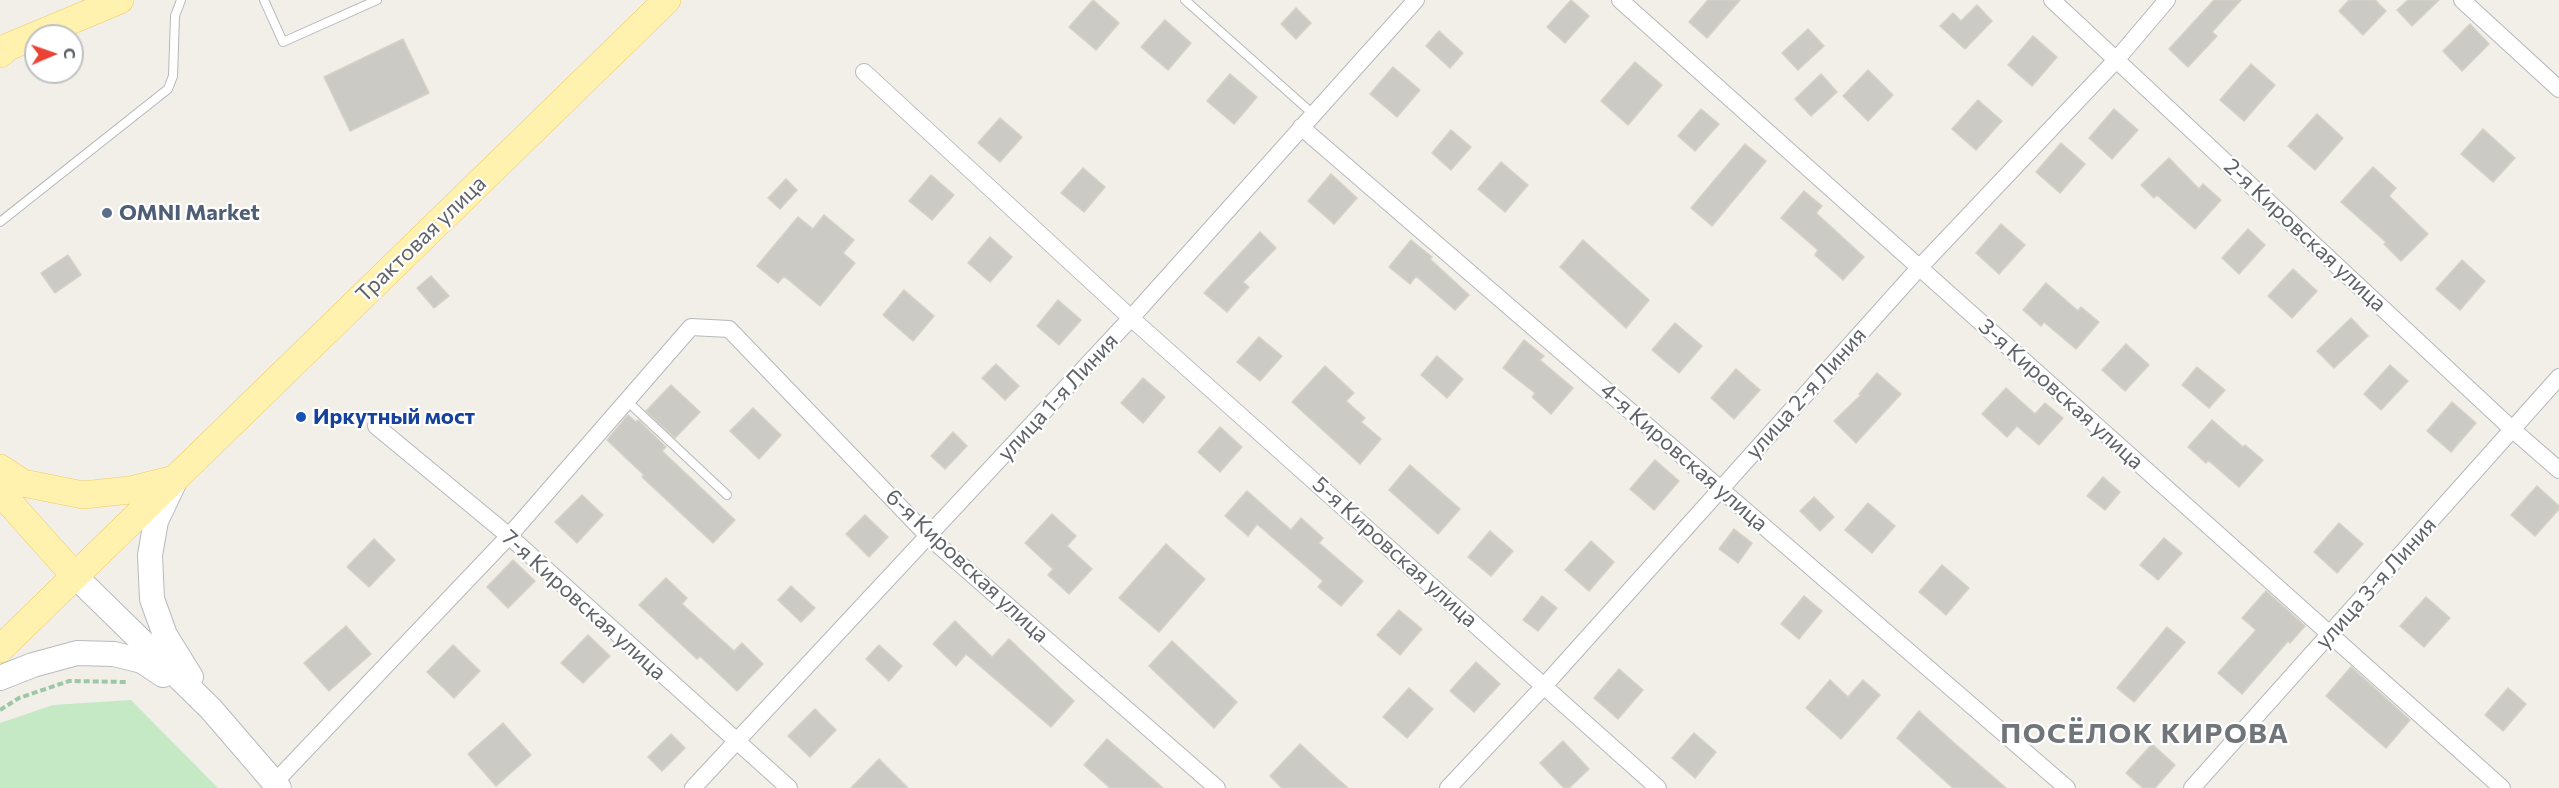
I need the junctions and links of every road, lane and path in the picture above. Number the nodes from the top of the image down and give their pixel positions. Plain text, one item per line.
1 (120, 0) edge
2 (181, 0) edge
3 (264, 0) edge
4 (377, 0) edge
5 (667, 0) edge
6 (1185, 0) edge
7 (1416, 0) edge
8 (1620, 0) edge
9 (2052, 0) edge
10 (2168, 0) edge
11 (2462, 0) edge
12 (0, 54) edge
13 (2117, 58) junction
14 (864, 72) dead end
15 (2559, 89) edge
16 (1313, 114) junction
17 (1301, 127) junction
18 (0, 222) edge
19 (1919, 268) junction
20 (1131, 318) junction
21 (2559, 377) edge
22 (627, 401) junction
23 (376, 426) dead end
24 (2513, 430) junction
25 (0, 468) edge
26 (2559, 470) edge
27 (175, 479) junction
28 (1720, 488) junction
29 (0, 492) edge
30 (727, 495) dead end
31 (509, 536) junction
32 (929, 537) junction
33 (74, 575) junction
34 (2330, 633) junction
35 (0, 649) edge
36 (0, 678) edge
37 (131, 682) dead end
38 (1545, 685) junction
39 (0, 710) edge
40 (212, 710) junction
41 (737, 742) junction
42 (277, 786) edge
43 (693, 788) edge
44 (789, 788) edge
45 (1217, 788) edge
46 (1448, 788) edge
47 (1658, 788) edge
48 (2067, 788) edge
49 (2192, 788) edge
50 (2502, 788) edge

1 - 12 main road
2 - 18 lane
3 - 4 lane
5 - 27 main road, Трактовая улица
6 - 16 lane
7 - 16 street, улица 1-я Линия
8 - 19 street, 3-я Кировская улица
9 - 13 street, 2-я Кировская улица
10 - 13 street, улица 2-я Линия
11 - 15 street
13 - 19 street, улица 2-я Линия
13 - 24 street, 2-я Кировская улица
14 - 20 street, 5-я Кировская улица
16 - 17 street, улица 1-я Линия
17 - 20 street, улица 1-я Линия
17 - 28 street, 4-я Кировская улица
19 - 28 street, улица 2-я Линия
19 - 34 street, 3-я Кировская улица
20 - 32 street, улица 1-я Линия
20 - 38 street, 5-я Кировская улица
21 - 24 street, улица 3-я Линия
22 - 30 lane
22 - 31 street
22 - 32 street, 6-я Кировская улица
23 - 31 street, 7-я Кировская улица
24 - 26 street, 2-я Кировская улица
24 - 34 street, улица 3-я Линия
25 - 27 main road
27 - 33 main road, Трактовая улица
27 - 40 main road
28 - 38 street, улица 2-я Линия
28 - 48 street, 4-я Кировская улица
29 - 33 main road
31 - 41 street, 7-я Кировская улица
31 - 42 street
32 - 41 street, улица 1-я Линия
32 - 45 street, 6-я Кировская улица
33 - 35 main road, Трактовая улица
33 - 40 main road
34 - 49 street, улица 3-я Линия
34 - 50 street, 3-я Кировская улица
36 - 40 main road
37 - 39 path
38 - 46 street, улица 2-я Линия
38 - 47 street, 5-я Кировская улица
40 - 42 main road
41 - 43 street, улица 1-я Линия
41 - 44 street, 7-я Кировская улица

